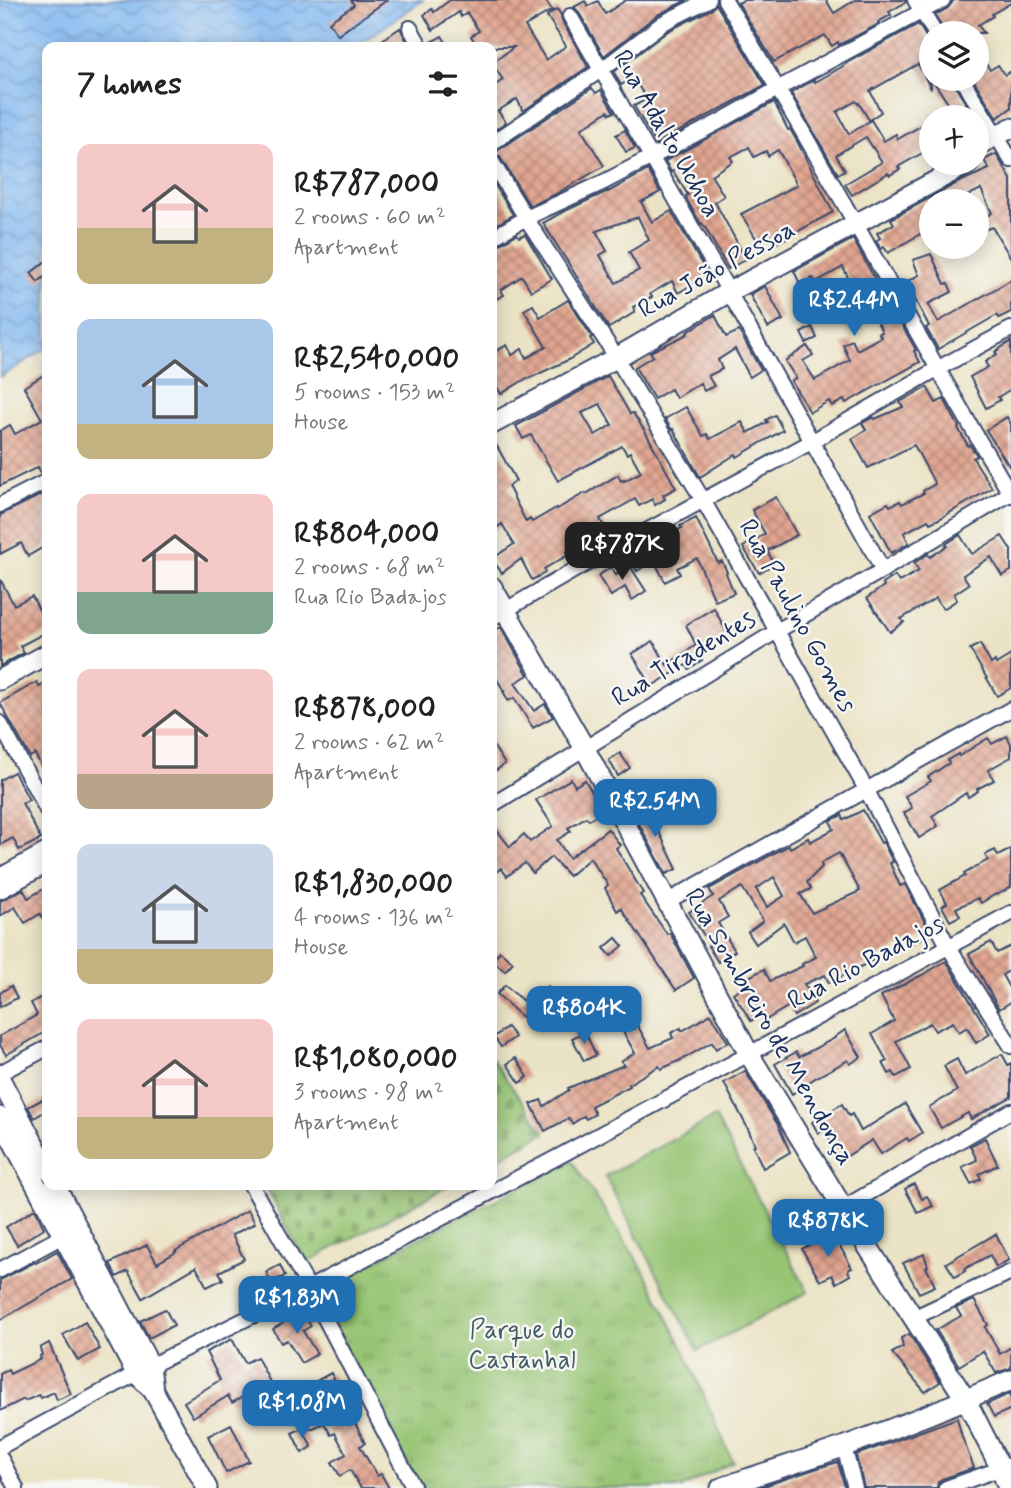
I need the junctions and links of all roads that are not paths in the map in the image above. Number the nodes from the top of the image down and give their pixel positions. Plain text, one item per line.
1 (708, 0) edge
2 (725, 0) edge
3 (943, 0) edge
4 (919, 6) edge
5 (570, 16) dead end
6 (410, 28) dead end
7 (418, 42) edge
8 (601, 70) junction
9 (779, 88) junction
10 (970, 91) edge
11 (497, 140) edge
12 (1006, 142) edge
13 (989, 152) edge
14 (652, 157) junction
15 (497, 170) edge
16 (926, 175) edge
17 (944, 175) edge
18 (526, 218) junction
19 (853, 219) junction
20 (497, 235) edge
21 (727, 287) junction
22 (1011, 329) edge
23 (613, 353) junction
24 (937, 369) junction
25 (497, 410) edge
26 (497, 421) edge
27 (811, 442) junction
28 (42, 484) edge
29 (1011, 494) edge
30 (704, 500) junction
31 (0, 505) edge
32 (883, 570) junction
33 (498, 614) edge
34 (777, 631) junction
35 (42, 657) edge
36 (42, 672) edge
37 (0, 680) edge
38 (0, 695) edge
39 (1011, 709) edge
40 (0, 723) edge
41 (585, 749) junction
42 (866, 789) junction
43 (42, 801) edge
44 (497, 802) edge
45 (42, 853) edge
46 (42, 868) edge
47 (0, 876) edge
48 (0, 891) edge
49 (668, 901) junction
50 (1011, 913) edge
51 (948, 946) junction
52 (1011, 1046) edge
53 (42, 1051) edge
54 (749, 1054) junction
55 (0, 1073) edge
56 (0, 1079) edge
57 (1011, 1111) edge
58 (0, 1117) edge
59 (42, 1159) edge
60 (42, 1186) edge
61 (497, 1189) edge
62 (44, 1190) edge
63 (57, 1190) edge
64 (254, 1190) edge
65 (495, 1190) edge
66 (843, 1208) junction
67 (70, 1232) junction
68 (0, 1270) edge
69 (1011, 1272) edge
70 (309, 1288) junction
71 (913, 1318) junction
72 (143, 1369) junction
73 (1011, 1380) edge
74 (966, 1400) junction
75 (0, 1447) edge
76 (844, 1447) junction
77 (0, 1457) edge
78 (1006, 1467) edge
79 (16, 1488) edge
80 (206, 1488) edge
81 (414, 1488) edge
82 (721, 1488) edge
83 (855, 1488) edge
84 (946, 1488) edge
85 (1008, 1488) edge

1 - 8 street
2 - 9 street
3 - 4 street
4 - 9 street
5 - 8 street, Rua Adalto Uchoa
6 - 7 street
8 - 11 street
8 - 14 street, Rua Adalto Uchoa
9 - 14 street
9 - 19 street
10 - 12 street
12 - 13 street
14 - 18 street
14 - 21 street, Rua Adalto Uchoa
15 - 18 street, Rua Paulino Gomes
16 - 19 street, Rua João Pessoa
17 - 19 street, Rua João Pessoa
18 - 20 street
18 - 23 street, Rua Paulino Gomes
19 - 21 street, Rua João Pessoa
19 - 24 street
21 - 23 street, Rua João Pessoa
21 - 27 street, Rua Adalto Uchoa
22 - 24 street
23 - 25 street, Rua João Pessoa
23 - 26 street, Rua João Pessoa
23 - 30 street, Rua Paulino Gomes
24 - 27 street
24 - 29 street
27 - 30 street
27 - 32 street, Rua Adalto Uchoa
28 - 31 street
29 - 32 street, Rua Tiradentes
30 - 33 street
30 - 34 street, Rua Paulino Gomes
32 - 34 street, Rua Tiradentes
33 - 41 street, Rua Sombreiro de Mendonça
34 - 41 street, Rua Tiradentes
34 - 42 street, Rua Paulino Gomes
35 - 37 street
36 - 38 street
39 - 42 street
40 - 43 street
41 - 44 street, Rua Tiradentes
41 - 49 street, Rua Sombreiro de Mendonça
42 - 49 street
42 - 51 street, Rua Paulino Gomes
45 - 47 street
46 - 48 street
49 - 54 street, Rua Sombreiro de Mendonça
50 - 51 street, Rua Rio Badajos
51 - 52 street, Rua Paulino Gomes
51 - 54 street, Rua Rio Badajos
53 - 55 street
54 - 61 street, Rua Rio Badajos
54 - 66 street, Rua Sombreiro de Mendonça
56 - 59 street
57 - 66 street
58 - 60 street
62 - 67 street
63 - 67 street
64 - 70 street
65 - 70 street, Rua Rio Badajos
66 - 71 street, Rua Sombreiro de Mendonça
67 - 68 street
67 - 72 street
69 - 71 street
70 - 72 street, Rua Rio Badajos
70 - 81 street
71 - 74 street, Rua Sombreiro de Mendonça
72 - 75 street, Rua Rio Badajos
72 - 80 street
73 - 74 street
74 - 76 street
74 - 78 street, Rua Sombreiro de Mendonça
76 - 82 street
76 - 83 street
77 - 79 street
78 - 84 street
78 - 85 street, Rua Sombreiro de Mendonça

